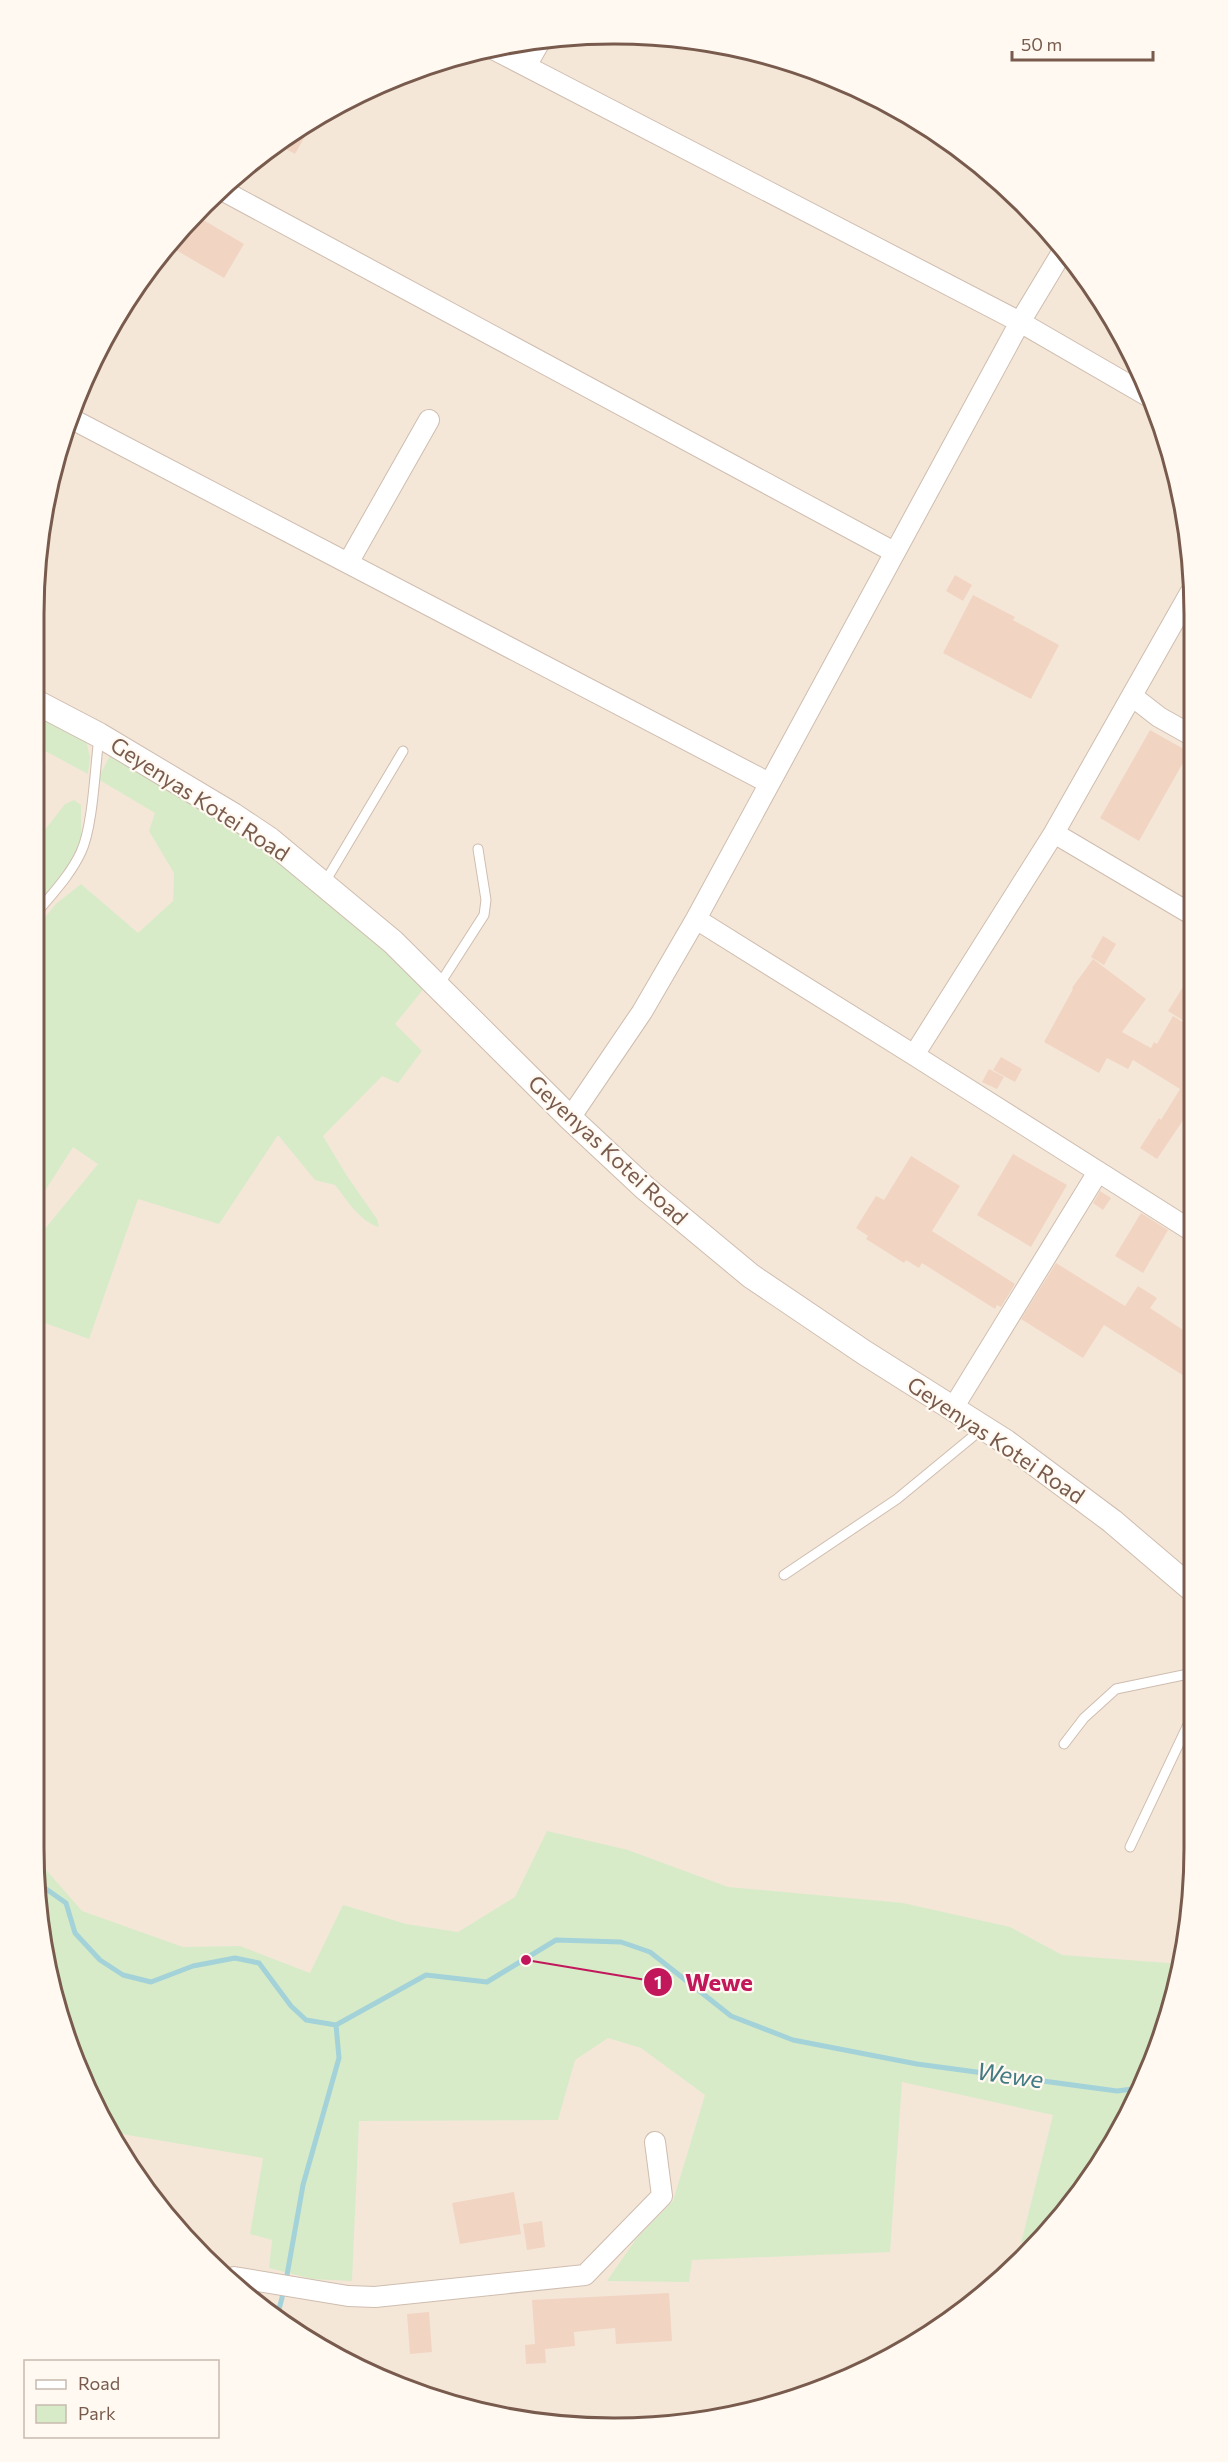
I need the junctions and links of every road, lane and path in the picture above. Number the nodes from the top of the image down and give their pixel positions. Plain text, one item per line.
1 (536, 49) edge
2 (503, 54) edge
3 (526, 66) junction
4 (229, 194) edge
5 (1059, 257) edge
6 (1020, 322) junction
7 (1139, 391) edge
8 (429, 420) dead end
9 (77, 422) edge
10 (894, 552) junction
11 (348, 563) junction
12 (1184, 604) edge
13 (1132, 696) junction
14 (44, 706) edge
15 (1184, 731) edge
16 (99, 735) junction
17 (403, 751) dead end
18 (770, 783) junction
19 (1053, 832) junction
20 (478, 849) dead end
21 (324, 884) junction
22 (44, 904) edge
23 (1184, 910) edge
24 (696, 919) junction
25 (437, 987) junction
26 (914, 1055) junction
27 (570, 1118) junction
28 (1098, 1172) junction
29 (1184, 1226) edge
30 (953, 1408) junction
31 (984, 1427) junction
32 (784, 1575) dead end
33 (1184, 1582) edge
34 (1184, 1674) edge
35 (1184, 1733) edge
36 (1064, 1744) dead end
37 (1130, 1847) dead end
38 (655, 2142) dead end
39 (239, 2278) edge

1 - 3 street
2 - 3 street
3 - 6 street
4 - 10 street
5 - 6 street
6 - 7 street
6 - 10 street
8 - 11 street
9 - 11 street
10 - 18 street
11 - 18 street
12 - 13 street
13 - 15 street
13 - 19 street
14 - 16 street, Geyenyas Kotei Road
16 - 21 street, Geyenyas Kotei Road
16 - 22 lane
17 - 21 lane
18 - 24 street
19 - 23 street
19 - 26 street
20 - 25 lane
21 - 25 street, Geyenyas Kotei Road
24 - 26 street
24 - 27 street
25 - 27 street, Geyenyas Kotei Road
26 - 28 street
27 - 30 street, Geyenyas Kotei Road
28 - 29 street
28 - 30 street
30 - 31 street, Geyenyas Kotei Road
31 - 32 lane
31 - 33 street, Geyenyas Kotei Road
34 - 36 lane
35 - 37 lane
38 - 39 street

